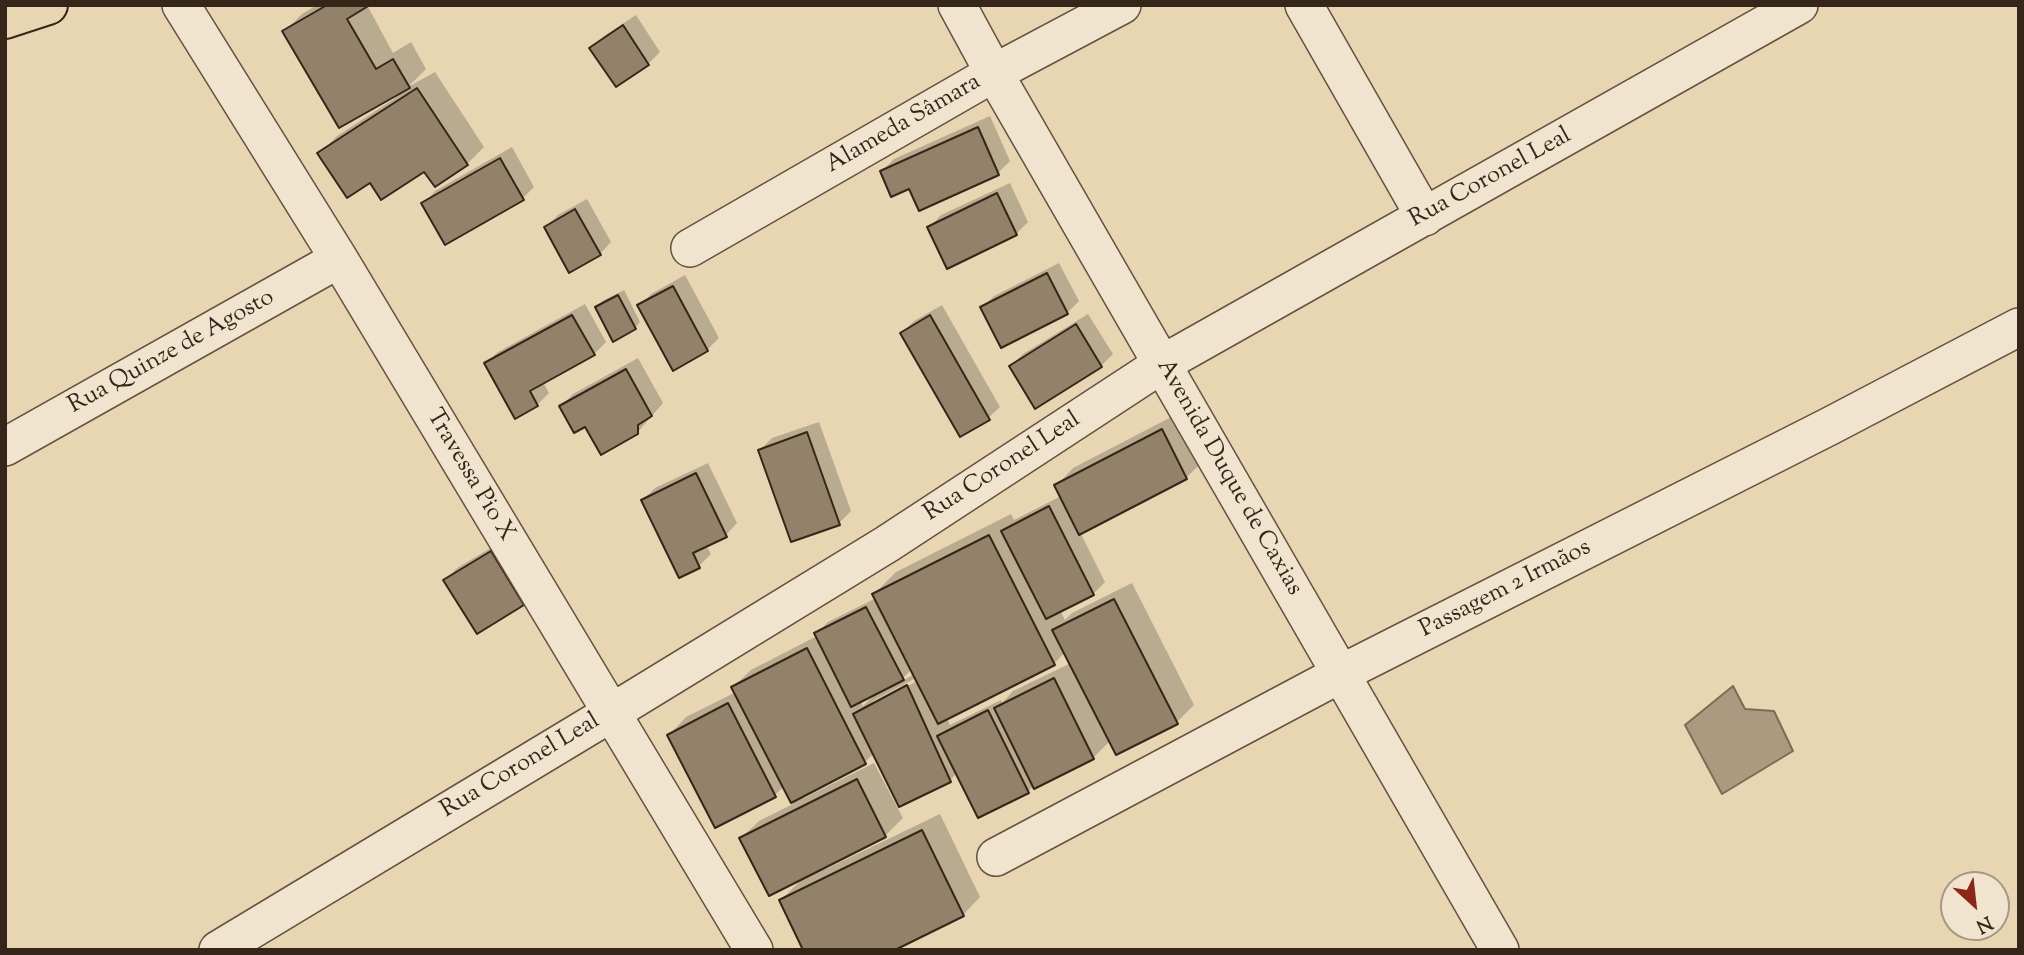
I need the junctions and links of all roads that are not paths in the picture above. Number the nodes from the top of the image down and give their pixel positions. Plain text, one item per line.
1 (48, 5) edge
2 (181, 5) edge
3 (957, 5) edge
4 (1122, 5) edge
5 (1304, 5) edge
6 (1799, 5) edge
7 (5, 19) edge
8 (994, 73) junction
9 (1425, 216) junction
10 (690, 248) dead end
11 (340, 259) junction
12 (2019, 327) edge
13 (1162, 364) junction
14 (5, 447) edge
15 (1342, 673) junction
16 (611, 713) junction
17 (996, 857) dead end
18 (218, 950) edge
19 (754, 950) edge
20 (1500, 950) edge

1 - 7 main road
2 - 11 street, Travessa Pio X
3 - 8 street, Avenida Duque de Caxias
4 - 8 street, Alameda Sâmara
5 - 9 street
6 - 9 street, Rua Coronel Leal
8 - 10 street, Alameda Sâmara
8 - 13 street, Avenida Duque de Caxias
9 - 13 street, Rua Coronel Leal
11 - 14 street, Rua Quinze de Agosto
11 - 16 street, Travessa Pio X
12 - 15 street, Passagem 2 Irmãos
13 - 15 street, Avenida Duque de Caxias
13 - 16 street, Rua Coronel Leal
15 - 17 street, Passagem 2 Irmãos
15 - 20 street, Avenida Duque de Caxias
16 - 18 street, Rua Coronel Leal
16 - 19 street, Travessa Pio X

